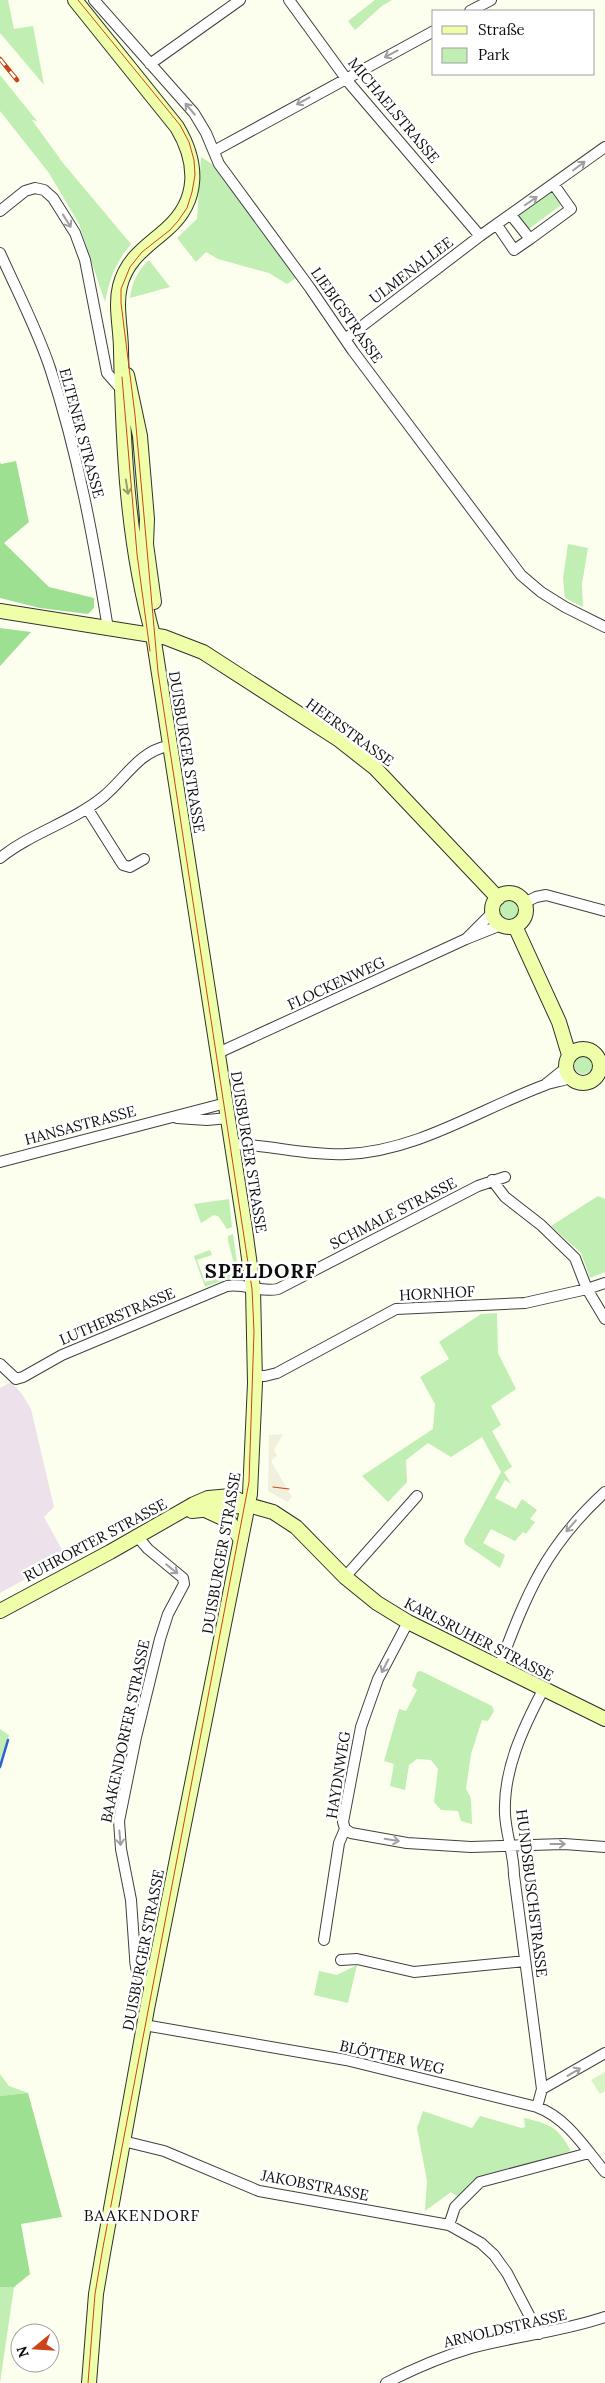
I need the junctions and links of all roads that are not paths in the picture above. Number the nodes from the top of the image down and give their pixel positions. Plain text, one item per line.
1 (76, 0) edge
2 (94, 0) edge
3 (240, 0) edge
4 (289, 0) edge
5 (491, 0) edge
6 (472, 10) edge
7 (432, 32) edge
8 (150, 64) junction
9 (346, 78) junction
10 (605, 147) edge
11 (214, 151) junction
12 (554, 185) junction
13 (0, 211) edge
14 (512, 215) junction
15 (497, 224) junction
16 (480, 236) junction
17 (530, 239) junction
18 (0, 252) edge
19 (344, 339) junction
20 (122, 350) junction
21 (121, 389) junction
22 (0, 611) edge
23 (603, 622) edge
24 (108, 629) junction
25 (153, 635) junction
26 (168, 746) junction
27 (87, 808) junction
28 (0, 858) edge
29 (144, 859) dead end
30 (498, 898) junction
31 (524, 903) junction
32 (605, 911) edge
33 (492, 913) junction
34 (508, 926) junction
35 (466, 939) junction
36 (560, 1022) junction
37 (583, 1048) junction
38 (218, 1053) junction
39 (568, 1067) junction
40 (601, 1077) edge
41 (226, 1103) junction
42 (168, 1118) junction
43 (228, 1118) junction
44 (233, 1144) junction
45 (0, 1162) edge
46 (505, 1177) dead end
47 (492, 1180) junction
48 (605, 1283) edge
49 (253, 1288) junction
50 (587, 1289) junction
51 (605, 1319) edge
52 (0, 1364) edge
53 (255, 1376) junction
54 (605, 1492) edge
55 (417, 1496) dead end
56 (248, 1505) junction
57 (202, 1509) junction
58 (179, 1513) junction
59 (136, 1535) junction
60 (242, 1540) junction
61 (346, 1577) junction
62 (0, 1611) edge
63 (408, 1622) junction
64 (499, 1667) junction
65 (543, 1690) junction
66 (604, 1717) edge
67 (345, 1830) junction
68 (510, 1844) junction
69 (605, 1847) edge
70 (324, 1940) dead end
71 (135, 1957) junction
72 (341, 1960) dead end
73 (525, 1960) junction
74 (156, 1966) junction
75 (152, 1985) junction
76 (144, 2025) junction
77 (605, 2053) edge
78 (542, 2089) junction
79 (537, 2107) junction
80 (123, 2140) junction
81 (589, 2153) junction
82 (605, 2172) edge
83 (449, 2225) junction
84 (605, 2317) edge
85 (539, 2334) junction
86 (89, 2383) edge
87 (386, 2383) edge

1 - 20 main road, DUISBURGER STRASSE
2 - 8 street, LIEBIGSTRASSE
3 - 8 street
4 - 9 street, MICHAELSTRASSE
5 - 6 street
7 -> 9 street
11 -> 8 street, LIEBIGSTRASSE
9 -> 11 street
9 - 16 street, MICHAELSTRASSE
12 -> 10 street, ULMENALLEE
11 - 19 street, LIEBIGSTRASSE
14 -> 12 street, ULMENALLEE
12 - 17 street
13 -> 21 street
14 - 15 street, ULMENALLEE
14 - 17 street
15 - 16 street, ULMENALLEE
15 - 17 street
16 - 19 street, ULMENALLEE
18 - 24 street, ELTENER STRASSE
19 - 23 street, LIEBIGSTRASSE
20 - 21 main road, DUISBURGER STRASSE
20 - 25 main road, DUISBURGER STRASSE
21 -> 25 main road, DUISBURGER STRASSE
22 - 24 main road, HEERSTRASSE
24 - 25 main road, HEERSTRASSE
25 - 26 main road, DUISBURGER STRASSE
25 - 30 main road, HEERSTRASSE
26 - 27 street
26 - 38 main road, DUISBURGER STRASSE
27 - 28 street
27 - 29 street
30 - 31 main road
30 - 33 main road
31 - 32 street
31 - 34 main road
33 - 34 main road
33 - 35 street, FLOCKENWEG
34 - 35 street, FLOCKENWEG
34 - 36 main road
35 - 38 street, FLOCKENWEG
36 - 37 main road
36 - 39 main road
37 - 39 main road
37 - 40 main road
38 - 41 main road, DUISBURGER STRASSE
39 - 40 main road
39 - 44 street
41 - 42 street, HANSASTRASSE
41 - 43 main road, DUISBURGER STRASSE
42 - 43 street, HANSASTRASSE
42 - 45 street, HANSASTRASSE
43 - 44 main road, DUISBURGER STRASSE
44 - 49 main road, DUISBURGER STRASSE
46 - 47 street, SCHMALE STRASSE
47 - 49 street, SCHMALE STRASSE
47 - 50 street
48 - 50 street, HORNHOF
49 - 52 street, LUTHERSTRASSE
49 - 53 main road, DUISBURGER STRASSE
50 - 51 street
50 - 53 street, HORNHOF
53 - 56 main road, DUISBURGER STRASSE
54 -> 64 street
55 - 61 street
56 - 57 main road, RUHRORTER STRASSE
56 - 58 main road, RUHRORTER STRASSE
56 - 60 main road, DUISBURGER STRASSE
56 - 61 main road, KARLSRUHER STRASSE
57 - 58 main road, RUHRORTER STRASSE
57 - 60 main road
58 - 59 main road, RUHRORTER STRASSE
59 - 62 main road, RUHRORTER STRASSE
59 -> 71 street, BAAKENDORFER STRASSE
60 - 74 main road, DUISBURGER STRASSE
61 - 63 main road, KARLSRUHER STRASSE
63 - 64 main road, KARLSRUHER STRASSE
63 -> 67 street, HAYDNWEG
64 - 65 main road, KARLSRUHER STRASSE
65 - 66 main road, KARLSRUHER STRASSE
65 - 68 street, HUNDSBUSCHSTRASSE
67 -> 68 street
67 - 70 street, HAYDNWEG
68 -> 69 street
68 - 73 street, HUNDSBUSCHSTRASSE
71 - 74 street
71 - 75 street, BAAKENDORFER STRASSE
72 - 73 street
73 - 78 street, HUNDSBUSCHSTRASSE
74 - 75 main road, DUISBURGER STRASSE
75 - 76 main road, DUISBURGER STRASSE
76 - 79 street, BLÖTTER WEG
76 - 80 main road, DUISBURGER STRASSE
78 -> 77 street
78 - 79 street, HUNDSBUSCHSTRASSE
79 - 81 street, BLÖTTER WEG
80 - 83 street, JAKOBSTRASSE
80 - 86 main road, DUISBURGER STRASSE
81 - 82 street, BLÖTTER WEG
81 - 83 street
83 - 85 street, JAKOBSTRASSE
84 - 85 street, ARNOLDSTRASSE
85 - 87 street, ARNOLDSTRASSE

